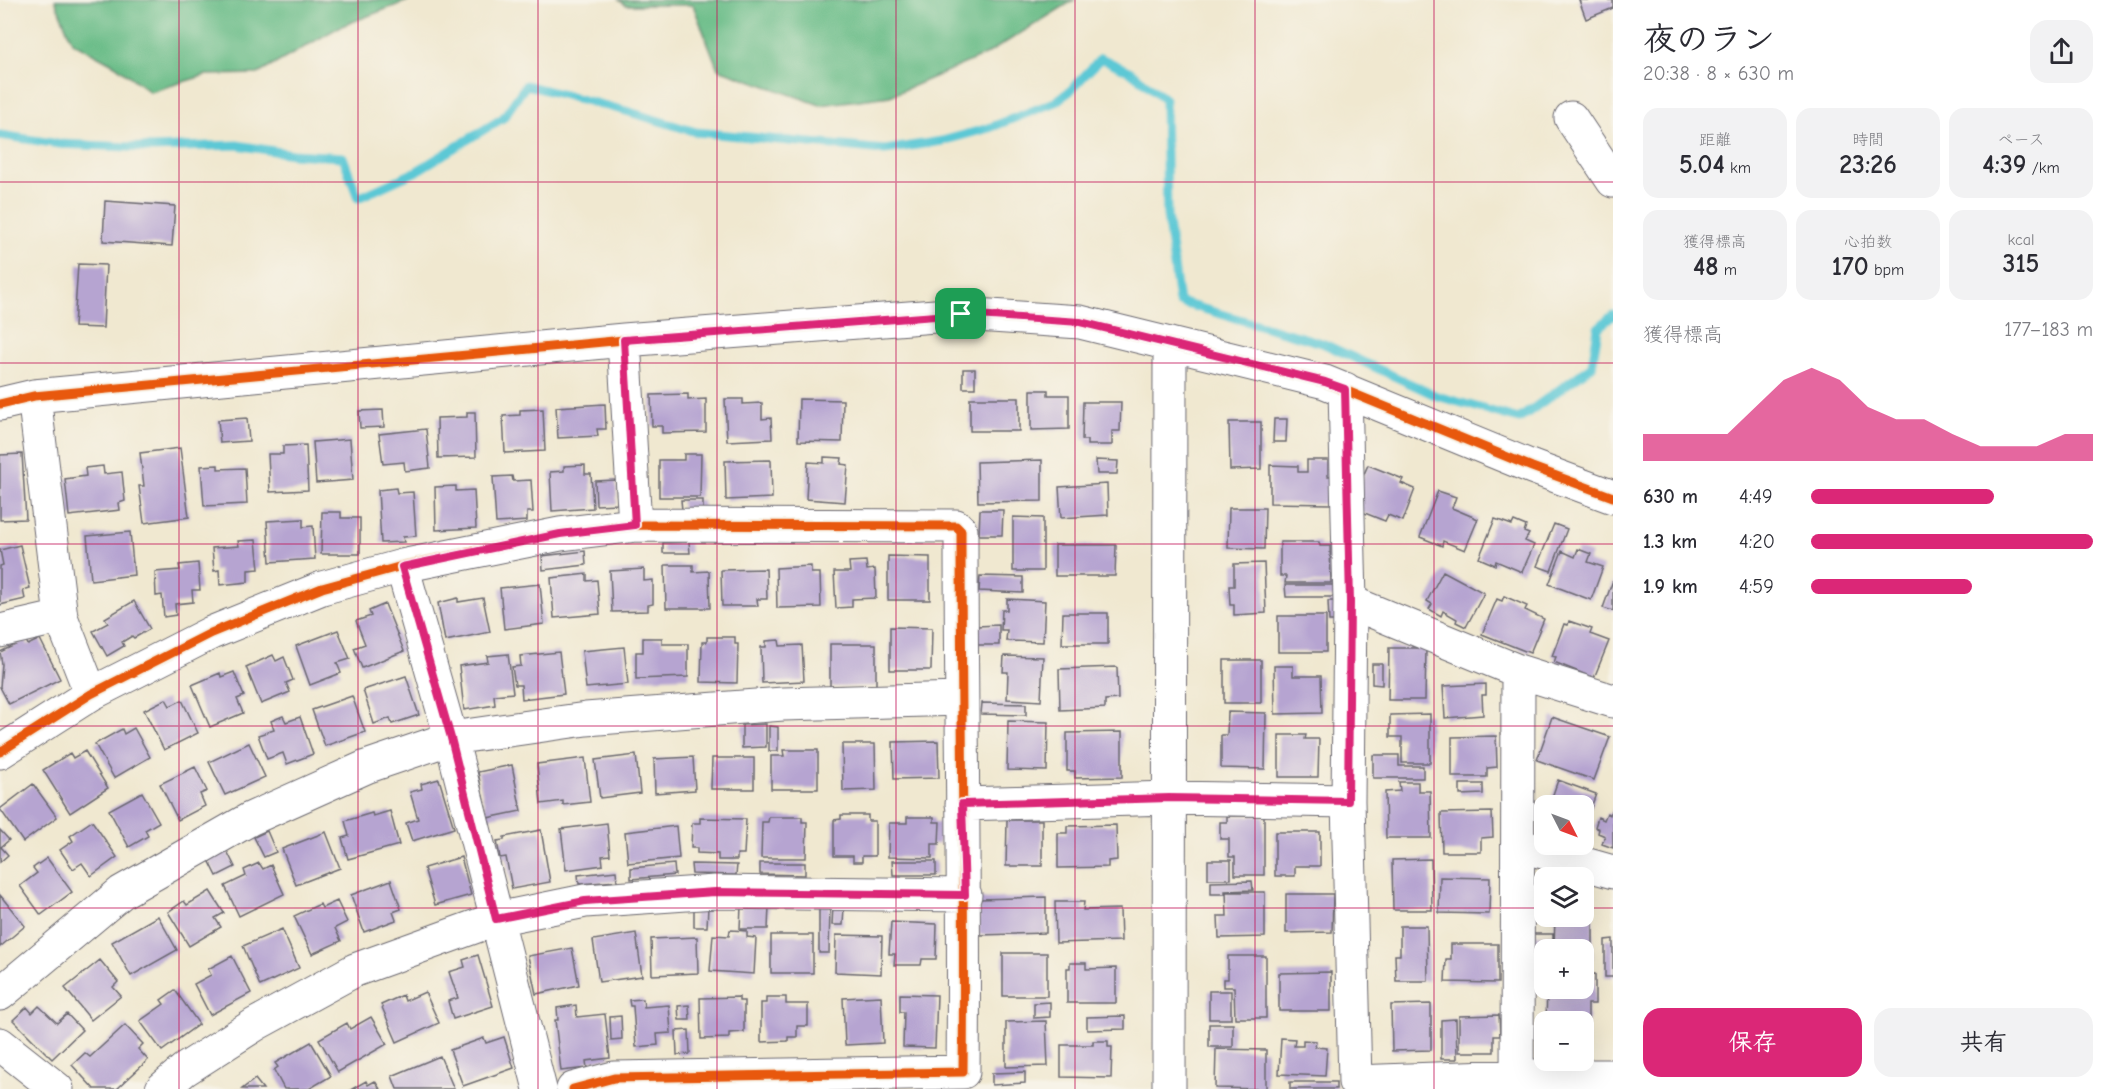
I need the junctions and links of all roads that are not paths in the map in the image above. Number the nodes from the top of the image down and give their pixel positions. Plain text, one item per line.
1 (1571, 118) dead end
2 (1613, 181) edge
3 (624, 340) junction
4 (1170, 344) junction
5 (1345, 389) junction
6 (34, 396) junction
7 (0, 404) edge
8 (1613, 497) edge
9 (635, 525) junction
10 (402, 567) junction
11 (1350, 602) junction
12 (61, 617) junction
13 (0, 631) edge
14 (1518, 671) junction
15 (91, 694) junction
16 (961, 699) junction
17 (1613, 701) edge
18 (451, 738) junction
19 (0, 752) edge
20 (1169, 798) junction
21 (1348, 801) junction
22 (962, 804) junction
23 (1518, 845) junction
24 (1613, 872) edge
25 (965, 895) junction
26 (496, 919) junction
27 (0, 994) edge
28 (0, 1044) edge
29 (1613, 1076) edge
30 (963, 1081) edge
31 (1517, 1083) edge
32 (41, 1084) edge
33 (162, 1089) edge
34 (540, 1089) edge
35 (573, 1089) edge
36 (1169, 1089) edge

1 - 2 street
3 - 4 street
3 - 6 street
3 - 9 street
4 - 5 street
4 - 20 street
5 - 8 street
5 - 11 street
6 - 7 street
6 - 12 street
9 - 10 street
9 - 16 street
10 - 15 street
10 - 18 street
11 - 14 street
11 - 21 street
12 - 13 street
12 - 15 street
14 - 17 street
14 - 23 street
15 - 19 street
16 - 18 street
16 - 22 street
18 - 26 street
18 - 27 street
20 - 21 street
20 - 22 street
20 - 36 street
21 - 31 street
22 - 25 street
23 - 24 street
23 - 31 street
25 - 26 street
25 - 30 street
26 - 33 street
26 - 34 street
28 - 32 street
29 - 31 street
30 - 35 street

